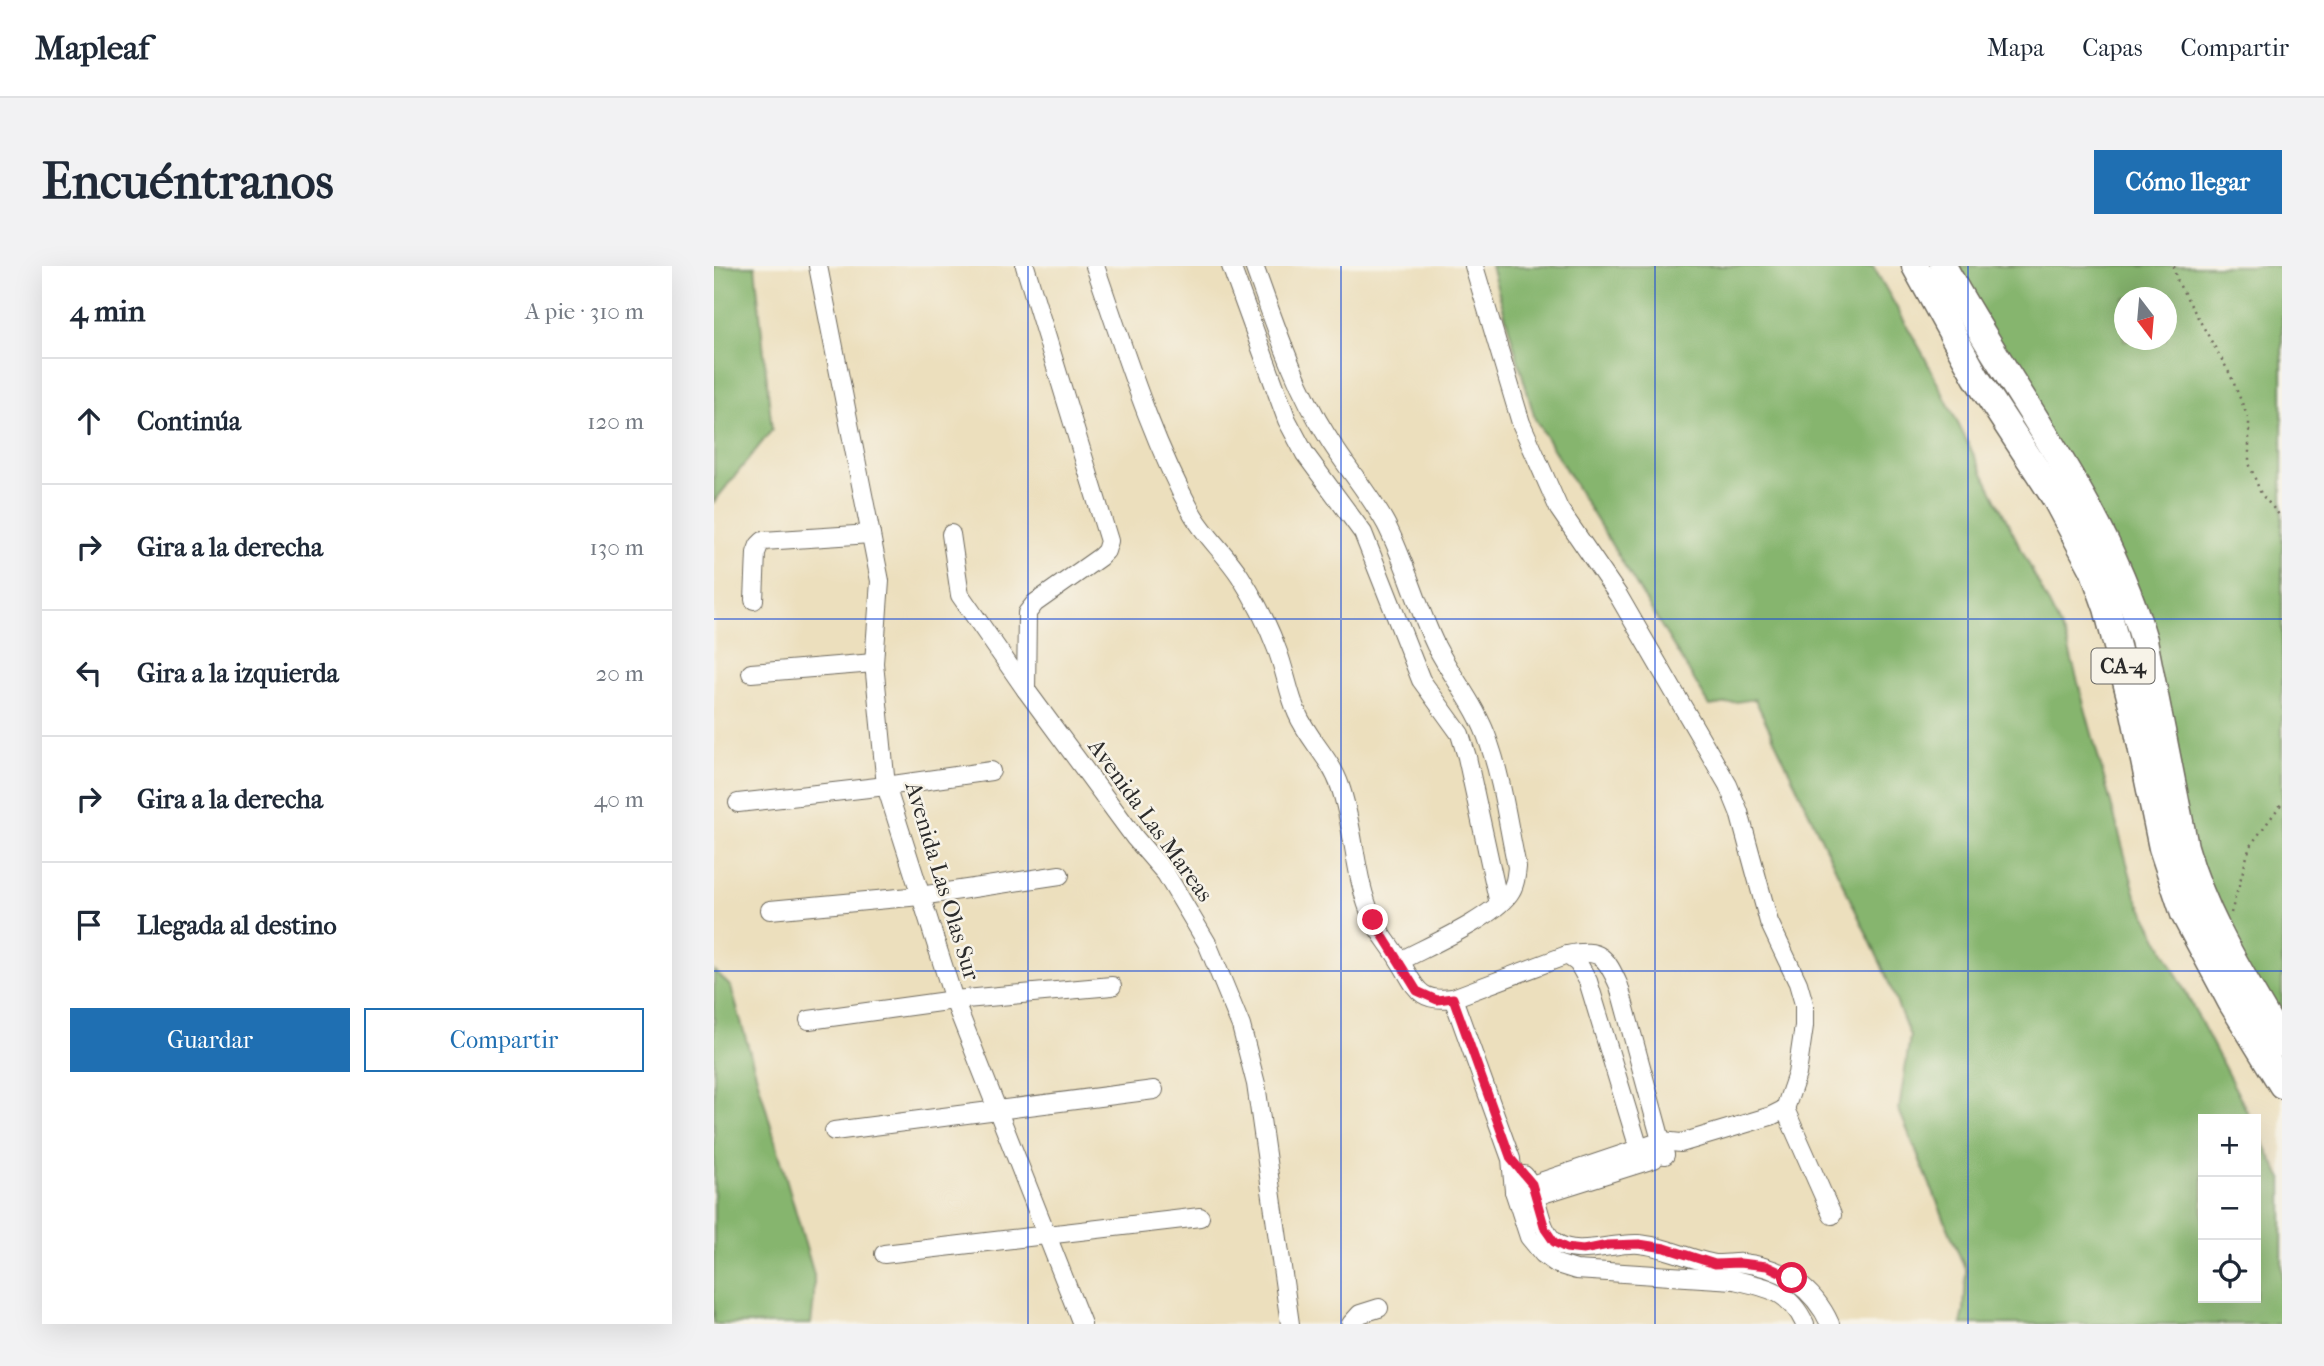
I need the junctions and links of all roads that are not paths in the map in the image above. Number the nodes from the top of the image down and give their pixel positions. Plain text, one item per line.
1 (818, 266) edge
2 (1025, 266) edge
3 (1095, 266) edge
4 (1231, 266) edge
5 (1254, 266) edge
6 (1474, 266) edge
7 (1916, 266) edge
8 (1943, 266) edge
9 (1386, 524) junction
10 (1363, 533) junction
11 (871, 534) junction
12 (951, 534) dead end
13 (754, 600) dead end
14 (874, 663) junction
15 (751, 673) dead end
16 (1026, 690) junction
17 (990, 771) dead end
18 (886, 786) junction
19 (738, 803) dead end
20 (1060, 875) dead end
21 (920, 896) junction
22 (1499, 904) junction
23 (770, 911) dead end
24 (1567, 955) junction
25 (1400, 961) junction
26 (1112, 986) dead end
27 (1453, 998) junction
28 (954, 1000) junction
29 (808, 1020) dead end
30 (2282, 1044) edge
31 (2282, 1085) edge
32 (1154, 1090) dead end
33 (1785, 1109) junction
34 (997, 1111) junction
35 (835, 1131) dead end
36 (1663, 1148) junction
37 (1641, 1155) junction
38 (1511, 1159) junction
39 (1534, 1190) junction
40 (1515, 1197) junction
41 (1832, 1216) dead end
42 (1199, 1217) dead end
43 (1047, 1234) junction
44 (884, 1254) dead end
45 (1379, 1308) dead end
46 (1082, 1324) edge
47 (1290, 1324) edge
48 (1352, 1324) edge
49 (1805, 1324) edge
50 (1830, 1324) edge

1 - 11 street, Avenida Las Olas Sur
2 - 16 street
3 - 25 street
4 - 10 street
5 - 9 street
6 - 33 street
7 - 31 highway, CA-4
8 - 30 highway, CA-4
9 - 10 street
9 - 22 street
10 - 22 street
11 - 13 street
11 - 14 street, Avenida Las Olas Sur
12 - 16 street, Avenida Las Mareas
14 - 15 street
14 - 18 street, Avenida Las Olas Sur
16 - 47 street, Avenida Las Mareas
17 - 18 street
18 - 19 street
18 - 21 street, Avenida Las Olas Sur
20 - 21 street
21 - 23 street
21 - 28 street, Avenida Las Olas Sur
22 - 25 street
24 - 27 street
24 - 36 street
24 - 37 street
25 - 27 street
26 - 28 street
27 - 38 street
28 - 29 street
28 - 34 street, Avenida Las Olas Sur
32 - 34 street
33 - 36 street
33 - 41 street
34 - 35 street
34 - 43 street, Avenida Las Olas Sur
36 - 37 street
37 - 39 street
38 - 39 street
38 - 40 street
39 - 40 street
39 - 50 street
40 - 49 street
42 - 43 street
43 - 44 street
43 - 46 street, Avenida Las Olas Sur
45 - 48 street

